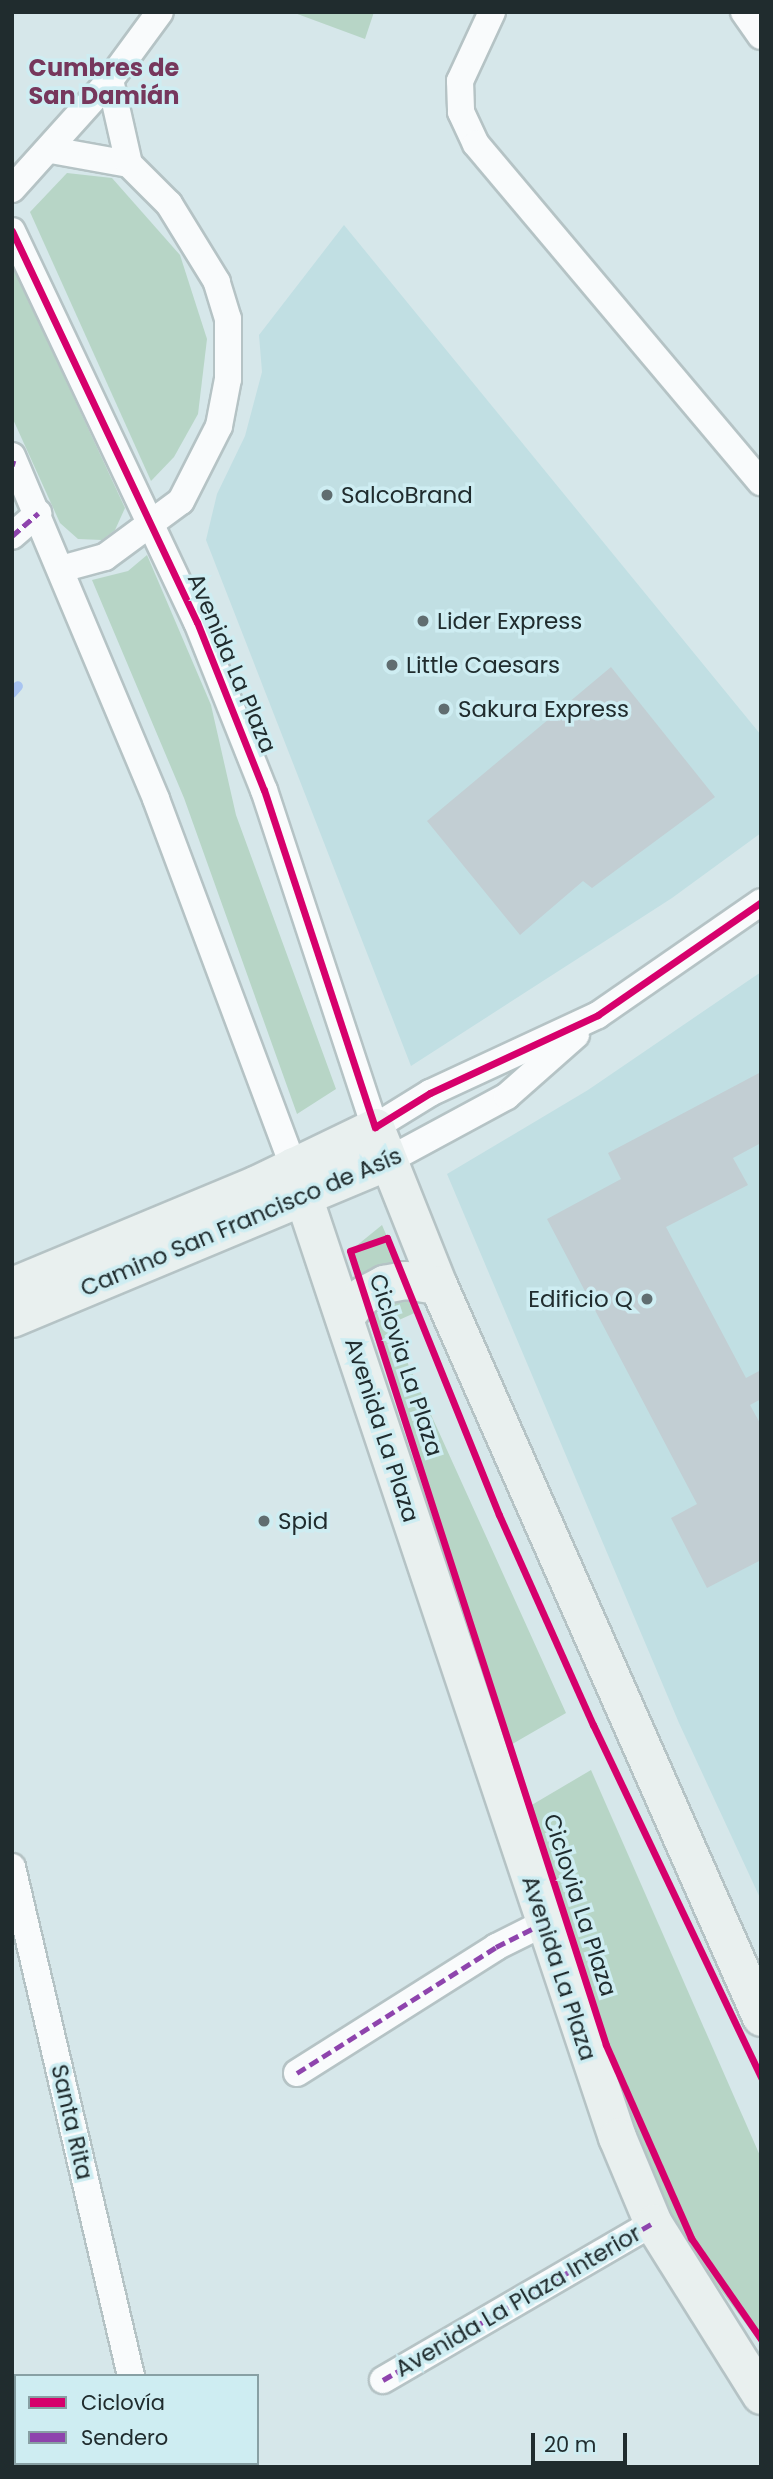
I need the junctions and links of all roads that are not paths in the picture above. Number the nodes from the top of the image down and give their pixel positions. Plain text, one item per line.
1 (160, 12) edge
2 (492, 12) edge
3 (744, 12) edge
4 (761, 36) edge
5 (110, 80) junction
6 (51, 150) junction
7 (129, 164) junction
8 (12, 189) edge
9 (12, 231) edge
10 (13, 461) edge
11 (761, 482) edge
12 (38, 513) junction
13 (152, 525) junction
14 (12, 536) edge
15 (61, 569) junction
16 (761, 902) edge
17 (598, 1015) junction
18 (375, 1127) junction
19 (387, 1161) junction
20 (299, 1183) junction
21 (438, 1285) junction
22 (12, 1286) edge
23 (344, 1317) junction
24 (12, 1318) edge
25 (12, 1867) edge
26 (544, 1923) junction
27 (761, 2017) edge
28 (297, 2073) dead end
29 (653, 2223) junction
30 (747, 2363) edge
31 (131, 2374) edge
32 (383, 2380) dead end
33 (761, 2395) edge

1 - 5 street
2 - 11 street
3 - 4 street
5 - 6 street
5 - 7 street
6 - 7 street
6 - 8 street
7 - 13 street
9 - 13 street, Avenida La Plaza
10 - 12 street, Avenida La Plaza
12 - 14 street
12 - 15 street, Avenida La Plaza
13 - 15 street
13 - 18 street, Avenida La Plaza
15 - 20 street, Avenida La Plaza
16 - 17 street, Camino San Francisco de Asís
17 - 18 street, Camino San Francisco de Asís
17 - 19 street, Camino San Francisco de Asís
18 - 19 main road, Avenida La Plaza
18 - 20 main road, Camino San Francisco de Asís
19 - 20 main road, Camino San Francisco de Asís
19 - 21 main road, Avenida La Plaza
20 - 22 main road, Camino San Francisco de Asís
20 - 23 main road, Avenida La Plaza
20 - 24 main road, Camino San Francisco de Asís
21 - 23 main road
21 - 27 main road, Avenida La Plaza
23 - 26 main road, Avenida La Plaza
25 - 31 street, Santa Rita
26 - 28 street
26 - 29 main road, Avenida La Plaza
29 - 30 main road, Avenida La Plaza
29 - 32 street, Avenida La Plaza Interior
30 - 33 main road, Avenida La Plaza

